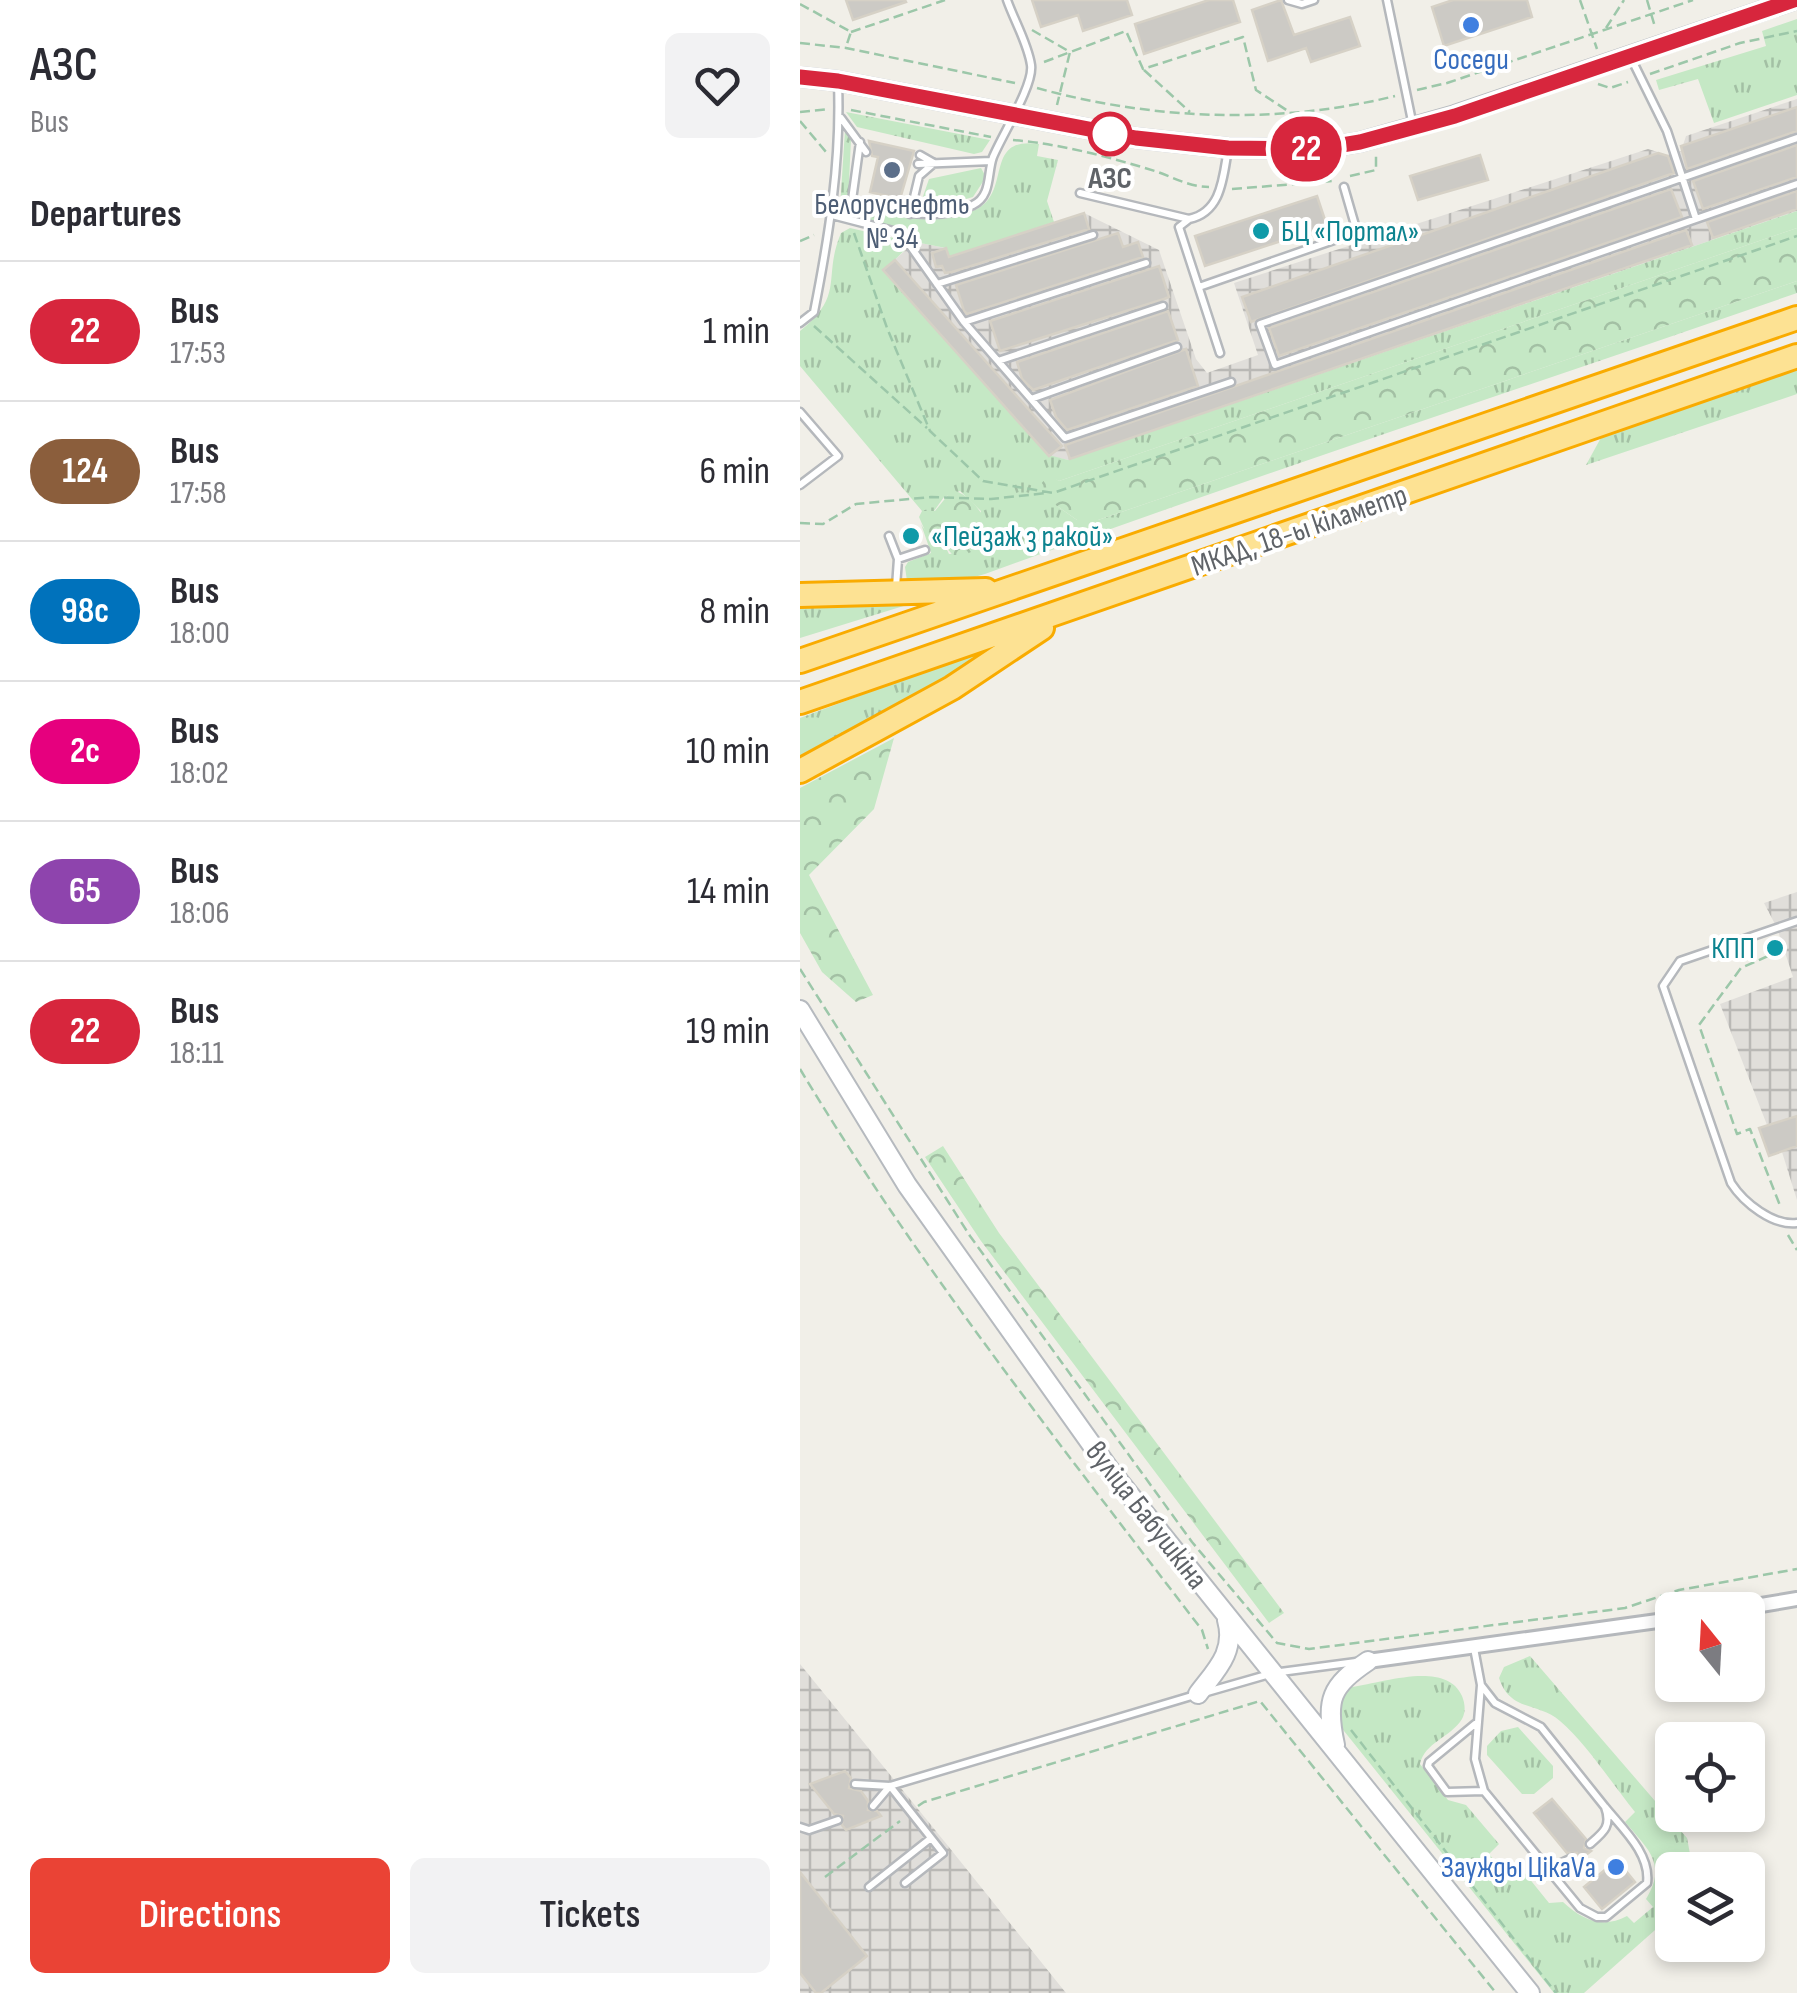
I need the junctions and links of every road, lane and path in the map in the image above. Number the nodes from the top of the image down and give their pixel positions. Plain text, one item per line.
1 (945, 0) edge
2 (1007, 0) edge
3 (1288, 0) edge
4 (1314, 0) edge
5 (1386, 0) edge
6 (1580, 0) edge
7 (1624, 0) edge
8 (1647, 0) edge
9 (1693, 0) edge
10 (1794, 0) edge
11 (800, 4) edge
12 (1650, 14) junction
13 (1014, 20) junction
14 (1604, 30) junction
15 (1797, 31) edge
16 (851, 32) junction
17 (1592, 34) junction
18 (800, 43) edge
19 (846, 48) junction
20 (1070, 52) junction
21 (1630, 56) junction
22 (1516, 60) junction
23 (1032, 66) junction
24 (1143, 69) junction
25 (1520, 70) dead end
26 (800, 77) edge
27 (1640, 77) junction
28 (838, 81) junction
29 (1029, 85) junction
30 (1610, 88) dead end
31 (1405, 93) junction
32 (1060, 94) junction
33 (839, 107) junction
34 (800, 112) edge
35 (1012, 114) junction
36 (1192, 114) junction
37 (1292, 114) junction
38 (840, 117) junction
39 (800, 121) edge
40 (1413, 128) junction
41 (1797, 138) edge
42 (1228, 148) junction
43 (919, 160) dead end
44 (992, 161) junction
45 (934, 162) junction
46 (836, 164) junction
47 (1376, 170) dead end
48 (1156, 171) dead end
49 (1682, 178) junction
50 (1797, 184) edge
51 (1344, 187) dead end
52 (1221, 188) junction
53 (1080, 193) dead end
54 (910, 214) junction
55 (832, 216) junction
56 (1188, 219) junction
57 (1696, 219) junction
58 (830, 230) junction
59 (1093, 235) dead end
60 (800, 241) edge
61 (1146, 263) dead end
62 (938, 284) junction
63 (1199, 288) junction
64 (1163, 306) dead end
65 (1797, 318) edge
66 (803, 321) edge
67 (964, 322) junction
68 (1177, 347) dead end
69 (1220, 353) dead end
70 (1797, 356) edge
71 (998, 361) junction
72 (1231, 382) dead end
73 (1031, 398) junction
74 (800, 412) edge
75 (930, 431) dead end
76 (800, 485) edge
77 (1054, 493) dead end
78 (800, 523) edge
79 (889, 536) dead end
80 (924, 550) dead end
81 (898, 558) junction
82 (1012, 589) junction
83 (896, 593) junction
84 (800, 594) edge
85 (1110, 596) junction
86 (800, 660) edge
87 (800, 702) edge
88 (800, 771) edge
89 (1795, 922) edge
90 (1797, 932) edge
91 (1768, 956) dead end
92 (800, 968) edge
93 (800, 1010) edge
94 (800, 1069) edge
95 (1784, 1215) dead end
96 (1797, 1223) edge
97 (1788, 1236) dead end
98 (1797, 1250) edge
99 (1797, 1568) edge
100 (1797, 1600) edge
101 (1765, 1605) edge
102 (1226, 1615) junction
103 (1655, 1622) edge
104 (1474, 1648) junction
105 (1210, 1655) dead end
106 (1368, 1661) junction
107 (1273, 1674) junction
108 (1480, 1685) junction
109 (1198, 1694) junction
110 (1476, 1723) junction
111 (1352, 1732) dead end
112 (1336, 1750) junction
113 (855, 1784) dead end
114 (890, 1786) junction
115 (1484, 1791) junction
116 (873, 1806) dead end
117 (1605, 1807) junction
118 (911, 1812) junction
119 (838, 1820) dead end
120 (800, 1828) edge
121 (931, 1838) junction
122 (1590, 1844) dead end
123 (1572, 1858) dead end
124 (1541, 1861) junction
125 (826, 1877) dead end
126 (906, 1883) dead end
127 (869, 1887) dead end
128 (1496, 1993) edge
129 (1530, 1993) edge
130 (1556, 1993) edge

1 - 16 path
2 - 13 lane
3 - 4 lane
5 - 31 lane
6 - 17 path
7 - 14 path
8 - 12 path
9 - 12 path
10 - 21 street
11 - 16 path
12 - 14 path
13 - 20 path
13 - 23 lane
14 - 17 path
15 - 27 path
16 - 19 path
17 - 22 path
18 - 19 path
19 - 29 path
20 - 23 path
20 - 24 path
20 - 32 path
21 - 27 lane
21 - 40 street
22 - 25 path
22 - 31 path
23 - 29 lane
24 - 36 path
24 - 37 path
26 - 28 street
27 - 30 path
27 - 49 lane
28 - 33 lane
28 - 35 street
29 - 32 path
29 - 35 lane
31 - 37 path
31 - 40 lane
32 - 36 path
33 - 34 path
33 - 38 lane
35 - 42 street
35 - 44 lane
36 - 37 path
38 - 46 lane
38 - 54 lane
39 - 46 path
40 - 42 street
41 - 49 lane
42 - 52 lane
43 - 45 lane
44 - 45 lane
44 - 54 lane
45 - 54 lane
46 - 55 lane
47 - 52 path
48 - 52 path
49 - 57 lane
49 - 57 lane
50 - 57 lane
51 - 63 lane
52 - 56 lane
53 - 56 lane
55 - 58 lane
55 - 62 lane
56 - 63 lane
58 - 60 path
58 - 66 lane
59 - 62 lane
61 - 67 lane
62 - 67 lane
63 - 69 lane
64 - 71 lane
65 - 82 highway, МКАД, 18-ы кіламетр
66 - 75 path
67 - 71 lane
68 - 73 lane
70 - 85 highway, МКАД, 18-ы кіламетр
71 - 73 lane
72 - 73 lane
74 - 76 lane
77 - 78 path
79 - 81 lane
80 - 81 lane
81 - 83 lane
82 - 83 highway
82 - 86 highway, МКАД, 18-ы кіламетр
83 - 84 highway
85 - 87 highway, МКАД, 18-ы кіламетр
85 - 88 highway
89 - 90 lane
89 - 96 lane
91 - 95 path
92 - 99 path
93 - 102 street, вуліца Бабушкіна
94 - 105 path
97 - 98 path
100 - 101 street
102 - 107 street, вуліца Бабушкіна
102 - 109 street
103 - 104 street
104 - 106 street
104 - 108 lane
106 - 107 lane
106 - 112 street
107 - 109 lane
107 - 112 street, вуліца Бабушкіна
108 - 110 lane
108 - 117 lane
109 - 114 lane
110 - 115 lane
110 - 115 lane
111 - 130 path
112 - 129 street, вуліца Бабушкіна
113 - 114 lane
114 - 116 lane
114 - 118 lane
115 - 124 lane
117 - 122 lane
117 - 124 lane
118 - 121 lane
118 - 125 path
118 - 128 path
119 - 120 lane
121 - 126 lane
121 - 127 lane
123 - 124 lane

